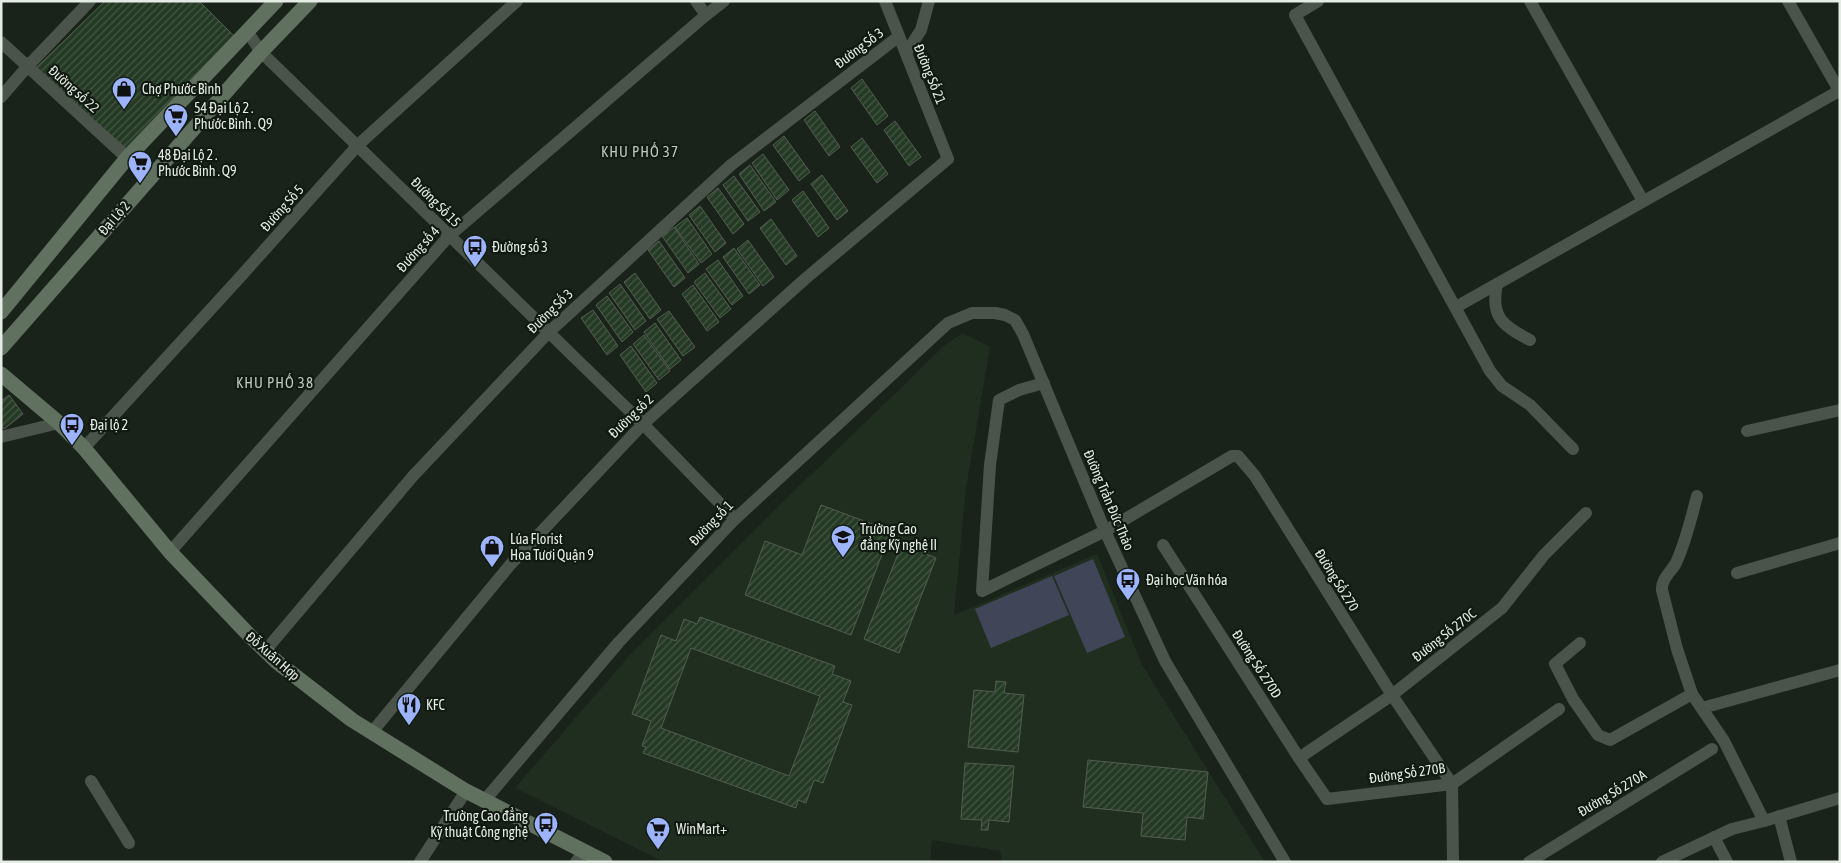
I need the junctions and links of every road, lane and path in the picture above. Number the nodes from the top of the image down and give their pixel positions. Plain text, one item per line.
1 (90, 1) edge
2 (276, 1) edge
3 (310, 1) edge
4 (516, 1) edge
5 (696, 1) edge
6 (724, 1) edge
7 (885, 1) edge
8 (929, 1) edge
9 (1318, 1) edge
10 (1530, 1) edge
11 (1788, 1) edge
12 (706, 15) junction
13 (247, 31) junction
14 (898, 37) junction
15 (1, 42) edge
16 (261, 52) junction
17 (906, 53) junction
18 (27, 67) junction
19 (1839, 91) edge
20 (1, 97) edge
21 (358, 145) junction
22 (126, 158) junction
23 (948, 159) joint
24 (1643, 201) junction
25 (450, 236) junction
26 (1497, 284) junction
27 (1456, 307) junction
28 (1, 312) edge
29 (995, 313) joint
30 (549, 332) junction
31 (1530, 340) dead end
32 (1, 348) edge
33 (1, 374) edge
34 (1044, 383) junction
35 (1840, 410) edge
36 (59, 423) junction
37 (643, 424) junction
38 (1748, 431) dead end
39 (1, 437) edge
40 (84, 448) junction
41 (1573, 449) dead end
42 (1697, 496) dead end
43 (1586, 513) dead end
44 (735, 519) junction
45 (1105, 530) junction
46 (1840, 543) edge
47 (1163, 545) dead end
48 (170, 552) junction
49 (1737, 573) dead end
50 (1580, 643) dead end
51 (265, 651) junction
52 (1840, 670) edge
53 (1692, 694) junction
54 (1392, 695) junction
55 (1702, 708) junction
56 (1559, 709) dead end
57 (372, 732) junction
58 (1712, 749) dead end
59 (1298, 758) junction
60 (91, 781) dead end
61 (1452, 784) junction
62 (466, 791) junction
63 (1840, 798) edge
64 (1327, 799) joint
65 (484, 802) junction
66 (1780, 816) junction
67 (1764, 821) junction
68 (1714, 837) junction
69 (129, 843) dead end
70 (580, 856) edge
71 (420, 862) edge
72 (605, 862) edge
73 (1285, 862) edge
74 (1453, 862) edge
75 (1529, 862) edge
76 (1662, 862) edge
77 (1727, 862) edge
78 (1791, 862) edge

1 - 18 street
2 - 13 street, Đại Lộ 2
3 - 16 street, Đại Lộ 2
4 - 21 street, Đường Số 5
5 - 12 street
6 - 12 street, Đường số 4
7 - 14 street, Đường Số 21
8 - 17 street
9 - 27 street
10 - 24 street
11 - 19 street
12 - 25 street, Đường số 4
13 - 16 street, Đường Số 15
13 - 22 street, Đại Lộ 2
14 - 17 street, Đường Số 21
14 - 30 street, Đường Số 3
15 - 18 street, Đường số 22
16 - 21 street, Đường Số 15
16 - 32 street, Đại Lộ 2
17 - 23 street, Đường Số 21
18 - 20 street
18 - 22 street, Đường số 22
19 - 24 street
21 - 25 street, Đường Số 15
21 - 40 street, Đường Số 5
22 - 28 street, Đại Lộ 2
23 - 37 street, Đường số 2
24 - 26 street
25 - 30 street, Đường Số 15
25 - 48 street, Đường số 4
26 - 27 street
26 - 31 street
27 - 41 street
29 - 34 street, Đường Trần Đức Thảo
29 - 44 street, Đường số 1
30 - 37 street, Đường Số 15
30 - 51 street, Đường Số 3
33 - 36 street, Đỗ Xuân Hợp
34 - 45 street, Đường Trần Đức Thảo
34 - 45 street
35 - 38 street
36 - 39 street
36 - 40 street, Đỗ Xuân Hợp
37 - 44 street, Đường Số 15
37 - 57 street, Đường số 2
40 - 48 street, Đỗ Xuân Hợp
42 - 53 street
43 - 54 street, Đường Số 270C
44 - 65 street, Đường số 1
45 - 54 street, Đường Số 270
45 - 73 street, Đường Trần Đức Thảo
46 - 49 street
47 - 59 street, Đường Số 270D
48 - 51 street, Đỗ Xuân Hợp
50 - 53 street
51 - 57 street, Đỗ Xuân Hợp
52 - 55 street
53 - 55 street
54 - 59 street, Đường Số 270C
54 - 61 street, Đường Số 270
55 - 67 street
56 - 61 street, Đường Số 270B
57 - 62 street, Đỗ Xuân Hợp
58 - 75 street, Đường Số 270A
59 - 64 street, Đường Số 270D
60 - 69 street
61 - 64 street, Đường Số 270B
61 - 74 street
62 - 65 street, Đỗ Xuân Hợp
62 - 71 street
63 - 66 street
65 - 70 street, Đỗ Xuân Hợp
66 - 67 street
66 - 78 street
67 - 68 street
68 - 76 street
68 - 77 street
70 - 72 street, Đỗ Xuân Hợp

